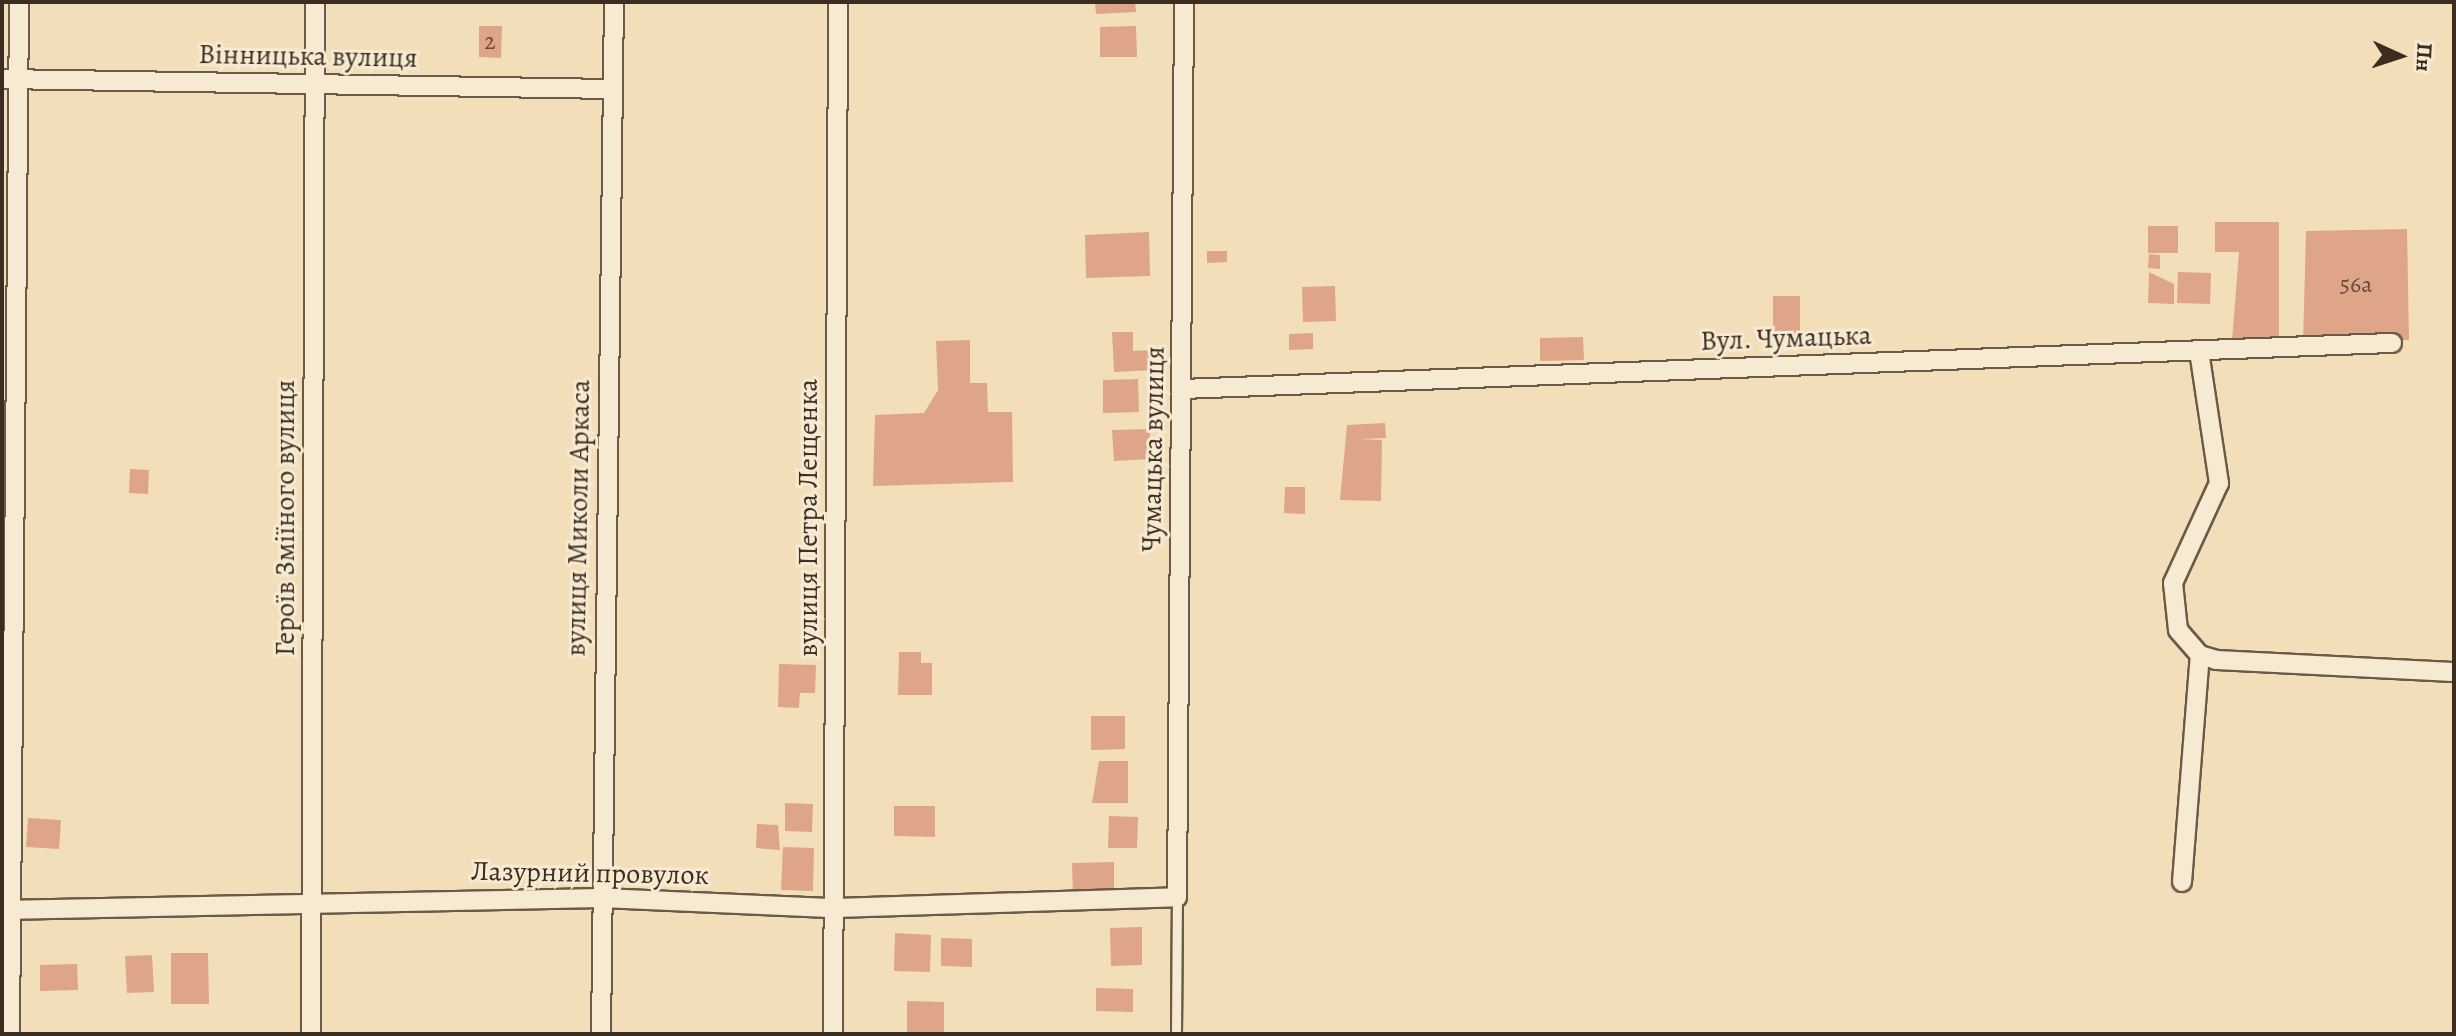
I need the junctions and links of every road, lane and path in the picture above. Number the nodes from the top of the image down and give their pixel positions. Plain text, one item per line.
1 (19, 2) edge
2 (315, 2) edge
3 (614, 2) edge
4 (838, 2) edge
5 (1184, 2) edge
6 (10, 80) edge
7 (314, 84) junction
8 (613, 89) junction
9 (9, 276) edge
10 (2392, 343) dead end
11 (2199, 351) junction
12 (1182, 389) junction
13 (9, 458) edge
14 (2200, 655) junction
15 (2454, 672) edge
16 (7, 761) edge
17 (2182, 882) dead end
18 (1177, 897) junction
19 (602, 898) junction
20 (311, 901) junction
21 (835, 908) junction
22 (7, 910) edge
23 (10, 1034) edge
24 (311, 1034) edge
25 (601, 1034) edge
26 (833, 1034) edge
27 (1176, 1034) edge

1 - 6 street
2 - 7 street, Героїв Зміїного вулиця
3 - 8 street, вулиця Миколи Аркаса
4 - 21 street, вулиця Петра Лещенка
5 - 12 street, Чумацька вулиця
6 - 7 street, Вінницька вулиця
6 - 9 street
7 - 8 street, Вінницька вулиця
7 - 20 street, Героїв Зміїного вулиця
8 - 19 street, вулиця Миколи Аркаса
9 - 13 street
10 - 11 street, Вул. Чумацька
11 - 12 street, Вул. Чумацька
11 - 14 street
12 - 18 street, Чумацька вулиця
13 - 16 street
14 - 15 street
14 - 17 street
16 - 22 street
18 - 21 street, Лазурний провулок
18 - 27 lane
19 - 20 street, Лазурний провулок
19 - 21 street, Лазурний провулок
19 - 25 street, вулиця Миколи Аркаса
20 - 22 street, Лазурний провулок
20 - 24 street, Героїв Зміїного вулиця
21 - 26 street, вулиця Петра Лещенка
22 - 23 street

